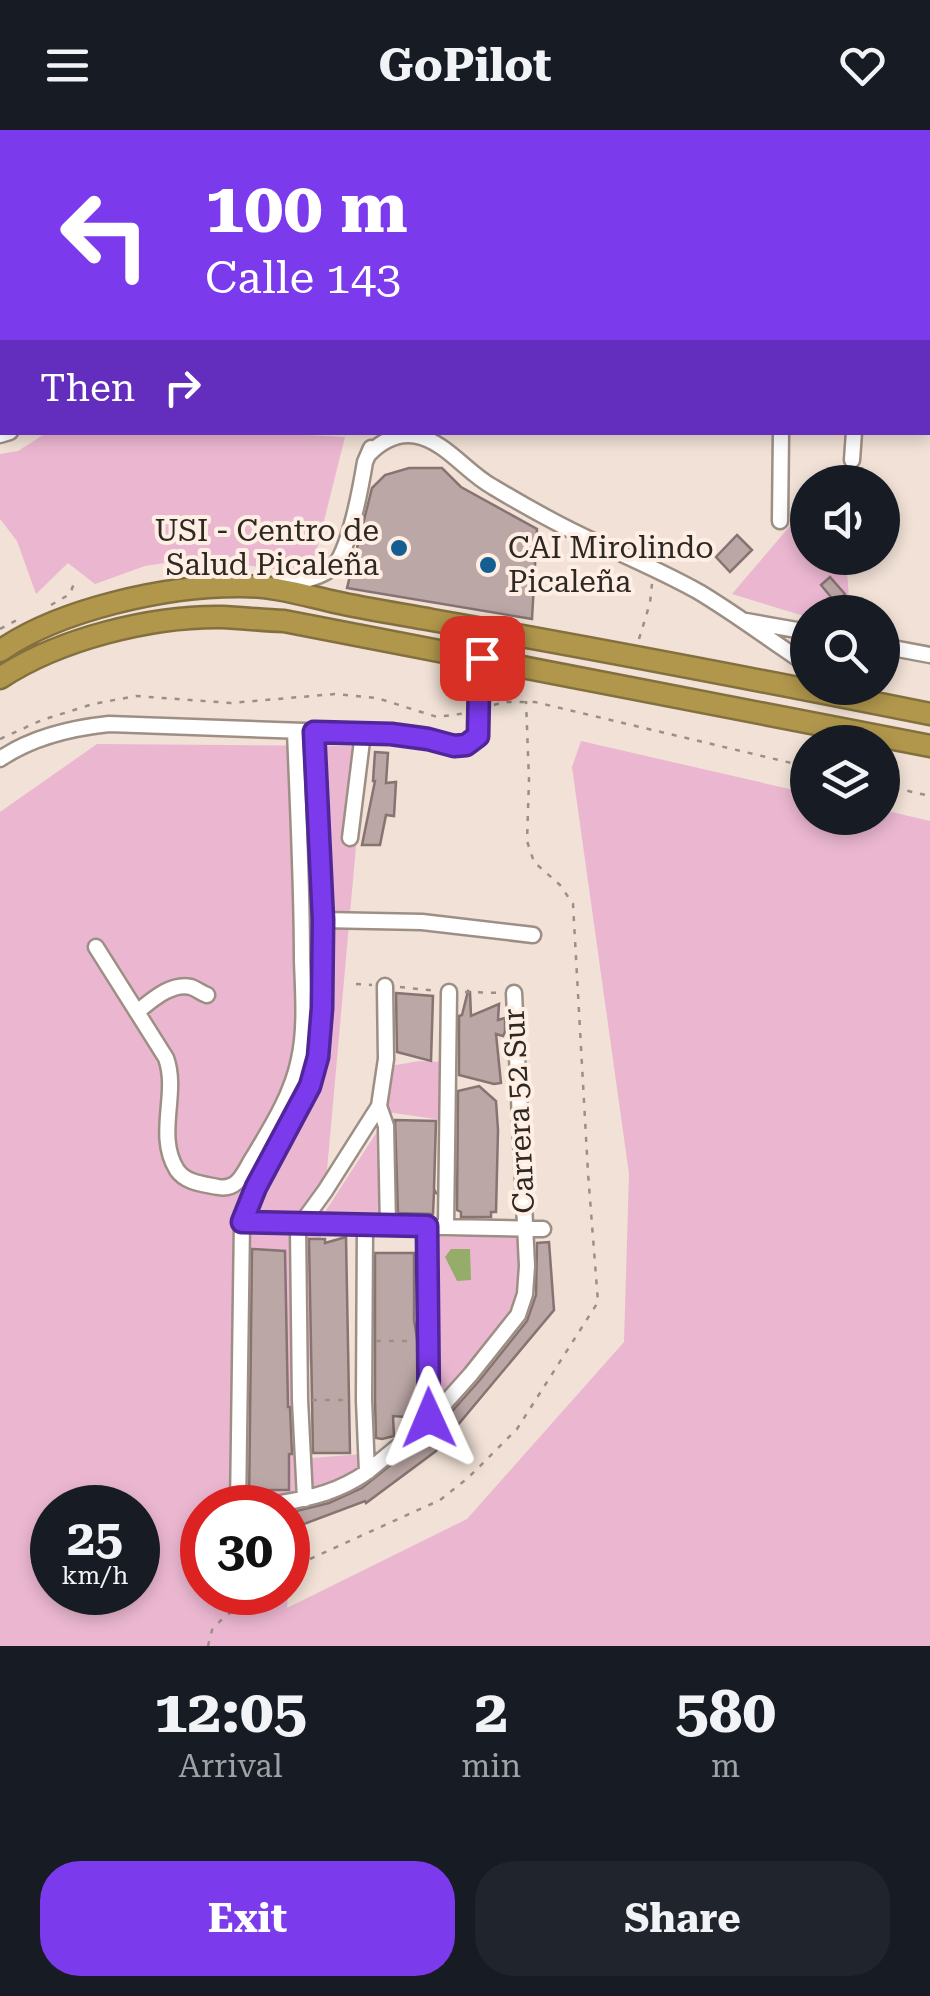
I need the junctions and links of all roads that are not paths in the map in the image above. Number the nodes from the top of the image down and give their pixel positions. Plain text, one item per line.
1 (380, 435) edge
2 (407, 435) edge
3 (414, 435) edge
4 (439, 435) edge
5 (782, 435) edge
6 (854, 435) edge
7 (444, 450) junction
8 (369, 454) junction
9 (852, 460) dead end
10 (780, 520) dead end
11 (269, 588) junction
12 (740, 620) junction
13 (790, 629) edge
14 (900, 649) edge
15 (0, 651) edge
16 (790, 653) edge
17 (930, 655) edge
18 (482, 658) junction
19 (0, 678) edge
20 (790, 685) edge
21 (896, 705) edge
22 (930, 714) edge
23 (295, 731) junction
24 (314, 732) junction
25 (363, 733) junction
26 (930, 746) edge
27 (0, 759) edge
28 (350, 838) dead end
29 (323, 920) junction
30 (532, 935) dead end
31 (96, 946) dead end
32 (385, 986) dead end
33 (450, 992) dead end
34 (514, 994) dead end
35 (207, 996) dead end
36 (137, 1012) junction
37 (379, 1106) junction
38 (242, 1222) junction
39 (300, 1224) junction
40 (365, 1225) junction
41 (388, 1226) junction
42 (427, 1226) junction
43 (446, 1227) junction
44 (524, 1229) junction
45 (543, 1229) dead end
46 (429, 1420) junction
47 (366, 1472) junction
48 (238, 1485) edge
49 (304, 1485) edge
50 (310, 1497) edge

1 - 8 street
2 - 8 street
3 - 7 street
4 - 7 street
5 - 10 street
6 - 9 street
7 - 12 street
8 - 11 street
11 - 15 highway
11 - 20 highway
12 - 13 street
12 - 16 street
14 - 17 street
18 - 19 highway
18 - 25 street
18 - 26 highway
21 - 22 highway
23 - 24 street
23 - 27 street
23 - 36 street
24 - 25 street
24 - 29 street
25 - 28 street
29 - 30 street
29 - 38 street
31 - 36 street
32 - 37 street
33 - 43 street
34 - 44 street, Carrera 52 Sur
35 - 36 street
37 - 39 street
37 - 41 street
38 - 39 street
38 - 48 street
39 - 40 street
39 - 49 street
40 - 41 street
40 - 47 street
41 - 42 street
42 - 43 street
42 - 46 street
43 - 44 street
44 - 45 street
44 - 46 street, Carrera 52 Sur
46 - 47 street, Carrera 52 Sur
47 - 50 street, Carrera 52 Sur

